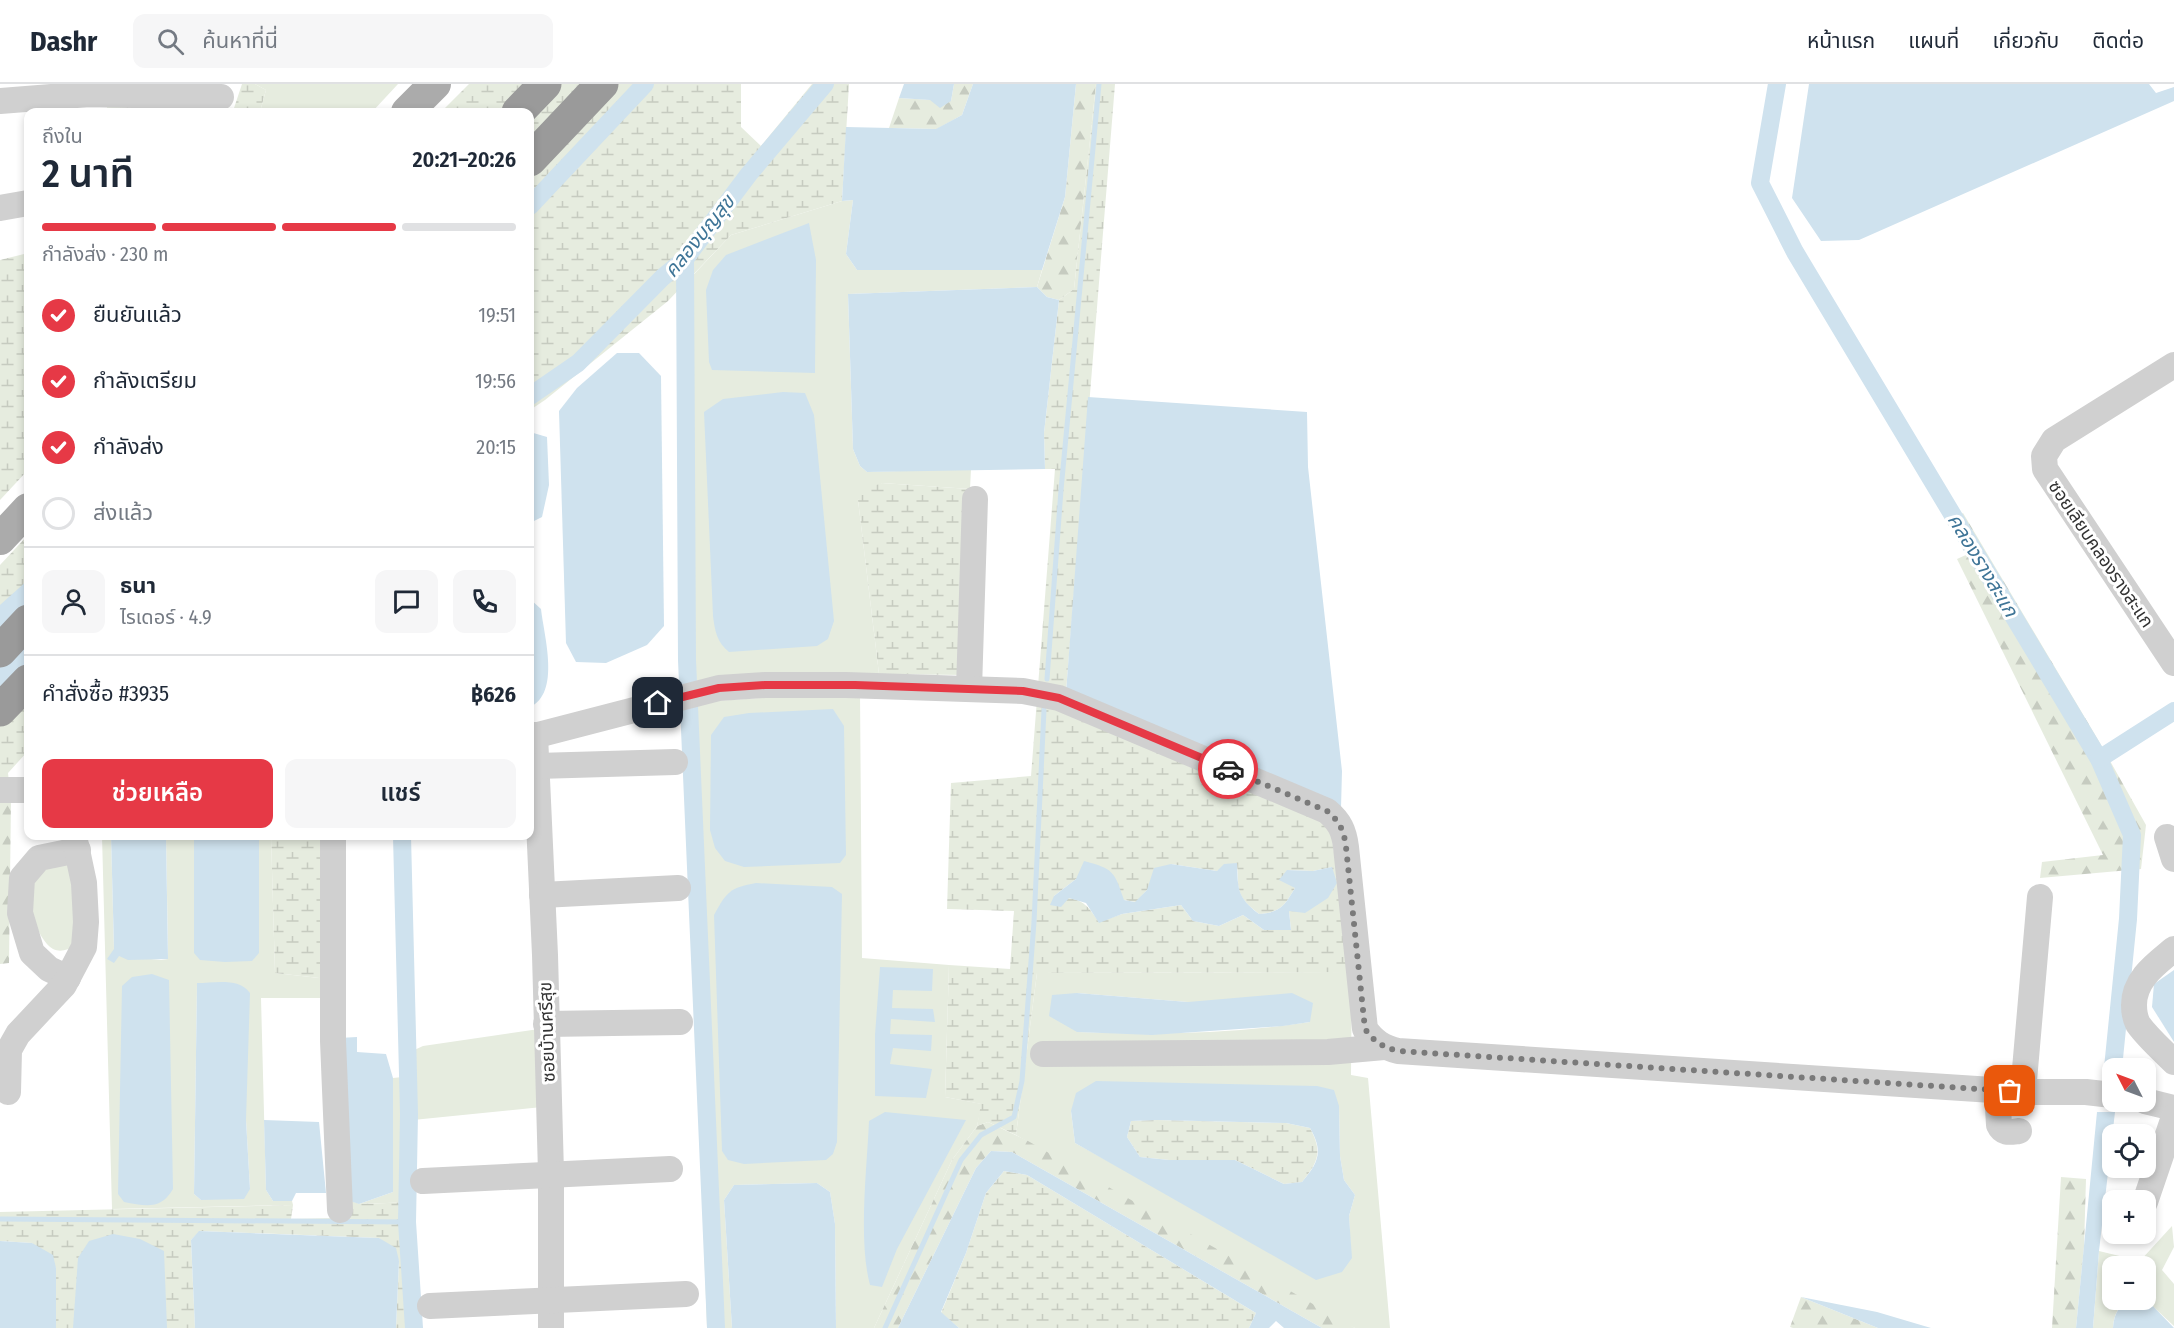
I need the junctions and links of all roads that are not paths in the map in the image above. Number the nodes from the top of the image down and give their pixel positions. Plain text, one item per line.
1 (435, 84) edge
2 (545, 84) edge
3 (602, 84) edge
4 (84, 96) edge
5 (221, 97) dead end
6 (0, 101) edge
7 (411, 108) edge
8 (522, 108) edge
9 (534, 156) edge
10 (24, 204) edge
11 (0, 208) edge
12 (2174, 365) edge
13 (975, 499) dead end
14 (24, 513) edge
15 (0, 539) edge
16 (24, 625) edge
17 (0, 651) edge
18 (2174, 663) edge
19 (24, 685) edge
20 (969, 689) junction
21 (0, 710) edge
22 (534, 735) edge
23 (534, 748) edge
24 (675, 762) dead end
25 (537, 766) junction
26 (0, 790) edge
27 (24, 790) edge
28 (333, 840) edge
29 (76, 843) edge
30 (678, 888) dead end
31 (542, 896) junction
32 (2040, 897) dead end
33 (2174, 949) edge
34 (68, 978) junction
35 (681, 1022) dead end
36 (546, 1024) junction
37 (1384, 1047) junction
38 (1043, 1054) dead end
39 (2174, 1062) edge
40 (1997, 1091) junction
41 (8, 1092) dead end
42 (2023, 1092) junction
43 (2102, 1094) edge
44 (2156, 1104) edge
45 (2174, 1108) edge
46 (2174, 1117) edge
47 (2019, 1131) dead end
48 (670, 1168) dead end
49 (551, 1173) junction
50 (423, 1180) dead end
51 (2149, 1190) edge
52 (340, 1210) dead end
53 (686, 1294) dead end
54 (551, 1299) junction
55 (430, 1306) dead end
56 (551, 1328) edge

1 - 7 main road
2 - 8 highway
3 - 9 highway
4 - 5 street
4 - 6 street
10 - 11 street
12 - 18 street, ซอยเลียบคลองรางสะแก
13 - 20 street
14 - 15 main road
16 - 17 highway
19 - 21 highway
20 - 22 street
20 - 37 street
23 - 25 street, ซอยบ้านศรีสุข
24 - 25 street
25 - 31 street, ซอยบ้านศรีสุข
26 - 27 street
28 - 52 street
29 - 34 street
29 - 34 street
30 - 31 street
31 - 36 street, ซอยบ้านศรีสุข
32 - 42 street
33 - 39 street
34 - 41 street
35 - 36 street
36 - 49 street, ซอยบ้านศรีสุข
37 - 38 street
37 - 40 street
40 - 42 street
40 - 47 street
42 - 43 street
44 - 45 street
46 - 51 street
48 - 49 street
49 - 50 street
49 - 54 street, ซอยบ้านศรีสุข
53 - 54 street
54 - 55 street
54 - 56 street, ซอยบ้านศรีสุข

